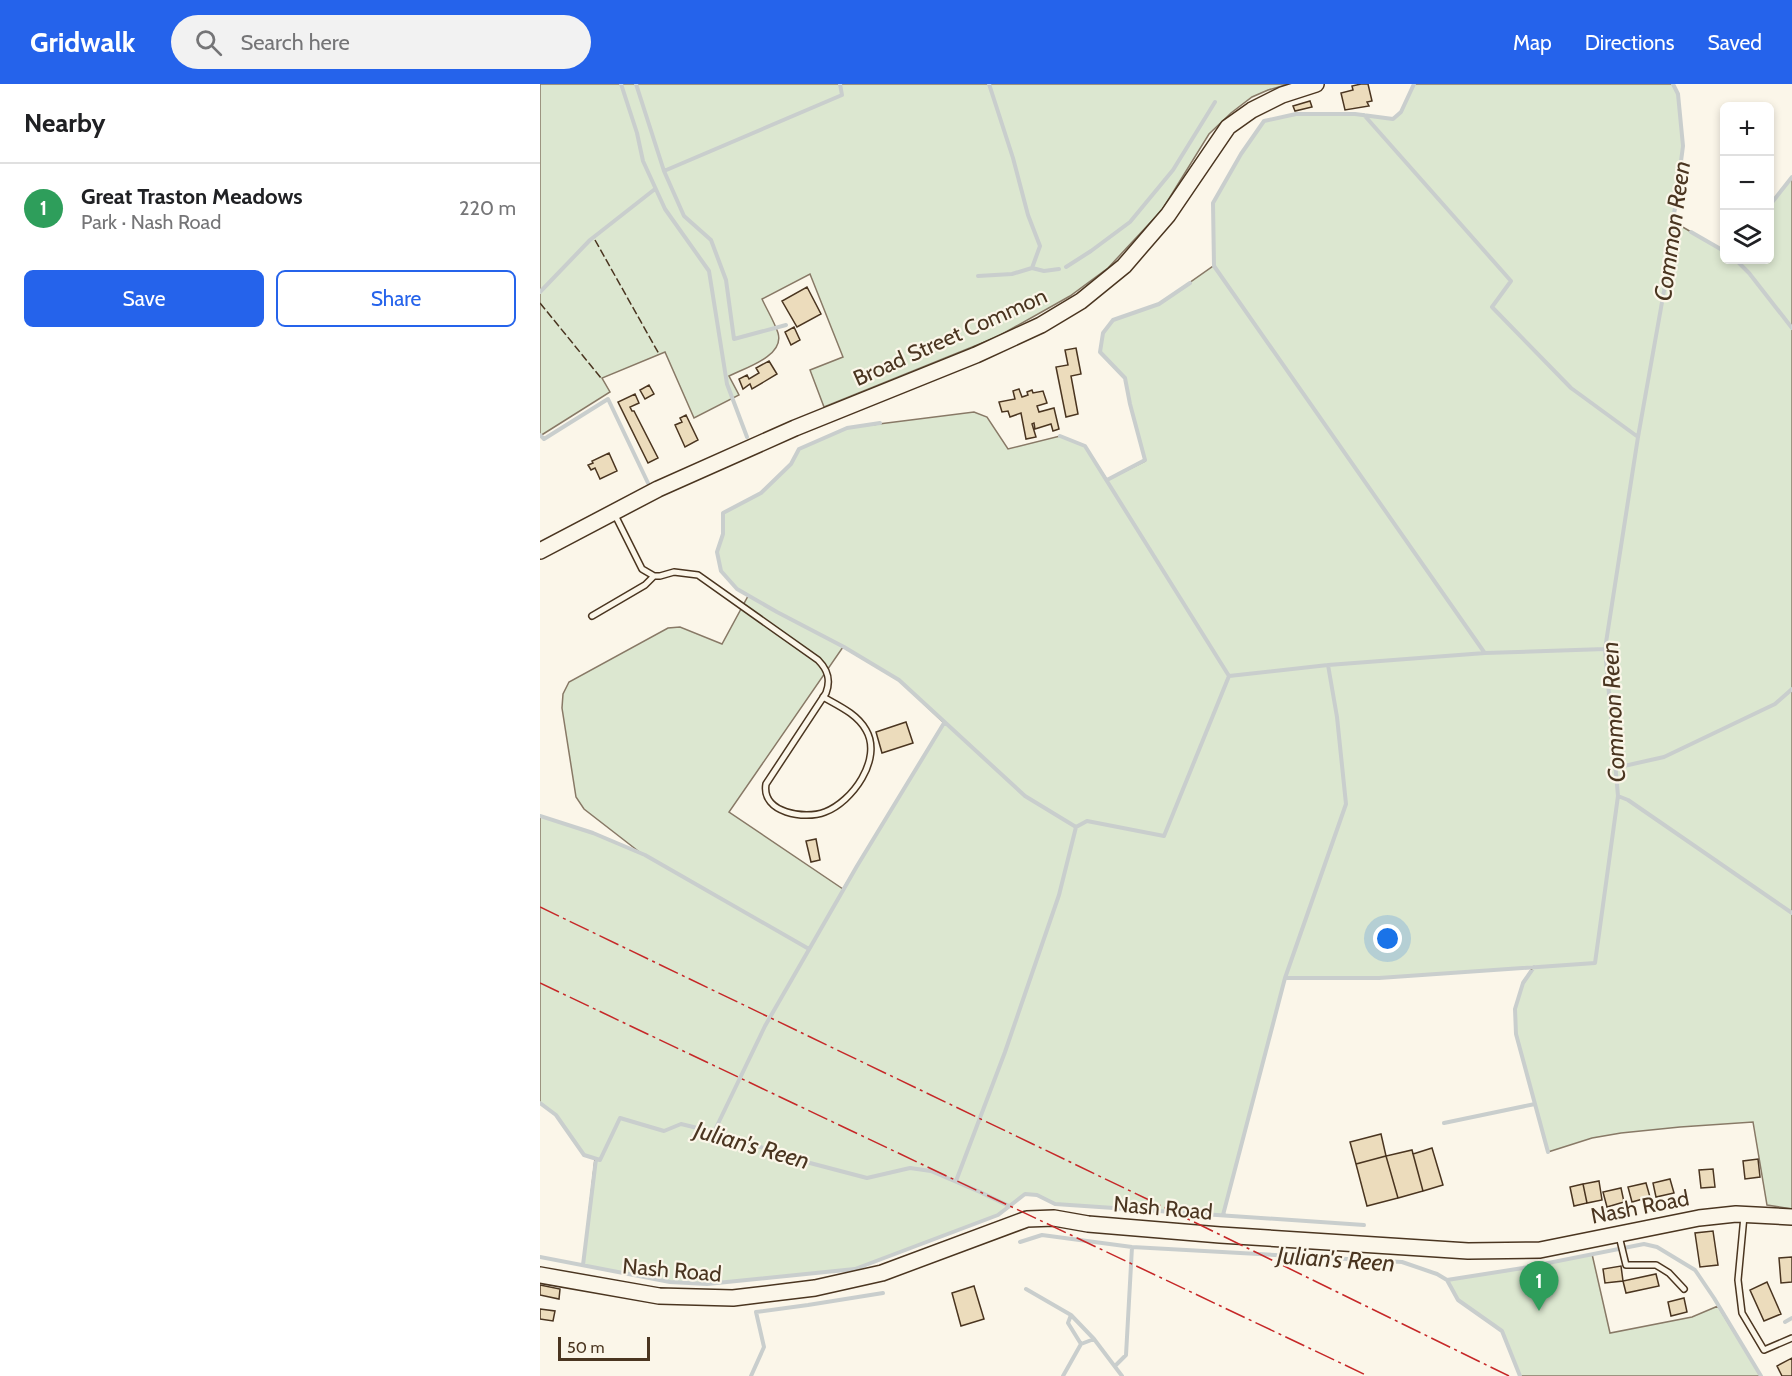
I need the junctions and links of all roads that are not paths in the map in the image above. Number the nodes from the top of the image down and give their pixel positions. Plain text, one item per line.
1 (1316, 84) edge
2 (614, 511) junction
3 (540, 551) edge
4 (654, 576) junction
5 (592, 616) dead end
6 (823, 697) junction
7 (1744, 1214) junction
8 (1792, 1217) edge
9 (1619, 1239) junction
10 (540, 1275) edge
11 (1684, 1289) dead end
12 (1792, 1338) edge

1 - 2 street, Broad Street Common
2 - 3 street, Broad Street Common
2 - 4 lane
4 - 5 lane
4 - 6 lane
6 - 6 lane
7 - 8 street, Nash Road
7 - 9 street, Nash Road
7 - 12 lane
9 - 10 street, Nash Road
9 - 11 lane

